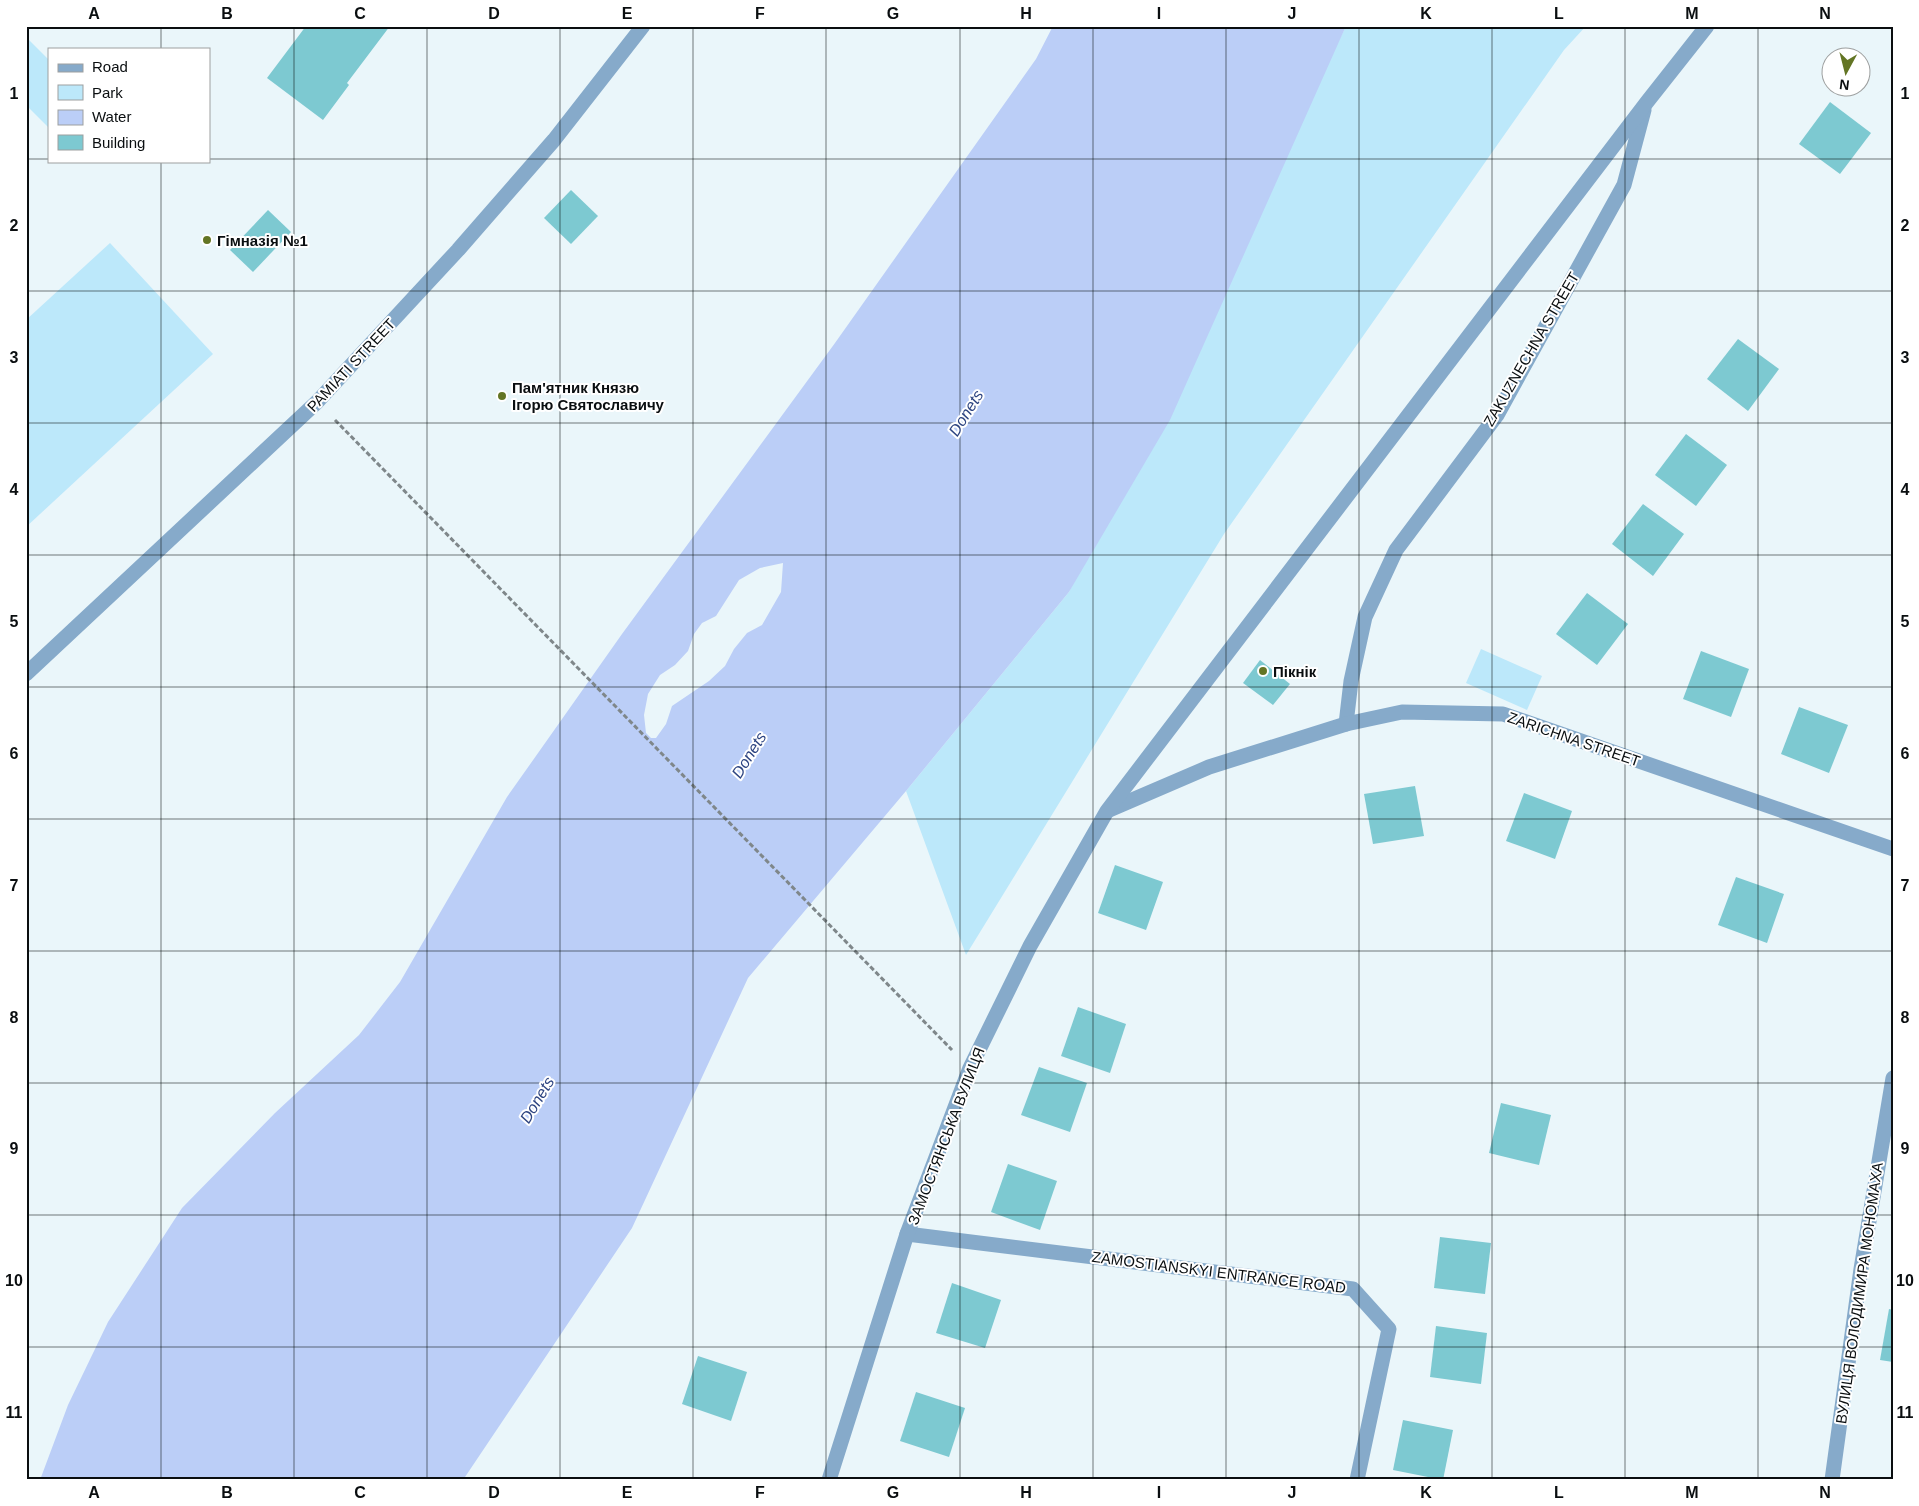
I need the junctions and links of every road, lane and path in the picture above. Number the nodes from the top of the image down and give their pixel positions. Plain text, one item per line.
1 (643, 26) edge
2 (1707, 26) edge
3 (1647, 102) junction
4 (317, 402) junction
5 (26, 674) edge
6 (1346, 724) junction
7 (1107, 811) junction
8 (1893, 849) edge
9 (970, 1068) junction
10 (1893, 1078) edge
11 (907, 1234) junction
12 (829, 1480) edge
13 (1357, 1480) edge
14 (1832, 1480) edge

1 - 4 street, PAMIATI STREET
2 - 3 street, ЗАМОСТЯНСЬКА ВУЛИЦЯ
3 - 6 street, ZAKUZNECHNA STREET
3 - 7 street, ЗАМОСТЯНСЬКА ВУЛИЦЯ
4 - 5 street, PAMIATI STREET
4 - 9 path
6 - 7 street, ZARICHNA STREET
6 - 8 street, ZARICHNA STREET
7 - 9 street, ЗАМОСТЯНСЬКА ВУЛИЦЯ
9 - 11 street, ЗАМОСТЯНСЬКА ВУЛИЦЯ
10 - 14 street, ВУЛИЦЯ ВОЛОДИМИРА МОНОМАХА
11 - 12 street, ЗАМОСТЯНСЬКА ВУЛИЦЯ
11 - 13 street, ZAMOSTIANSKYI ENTRANCE ROAD

